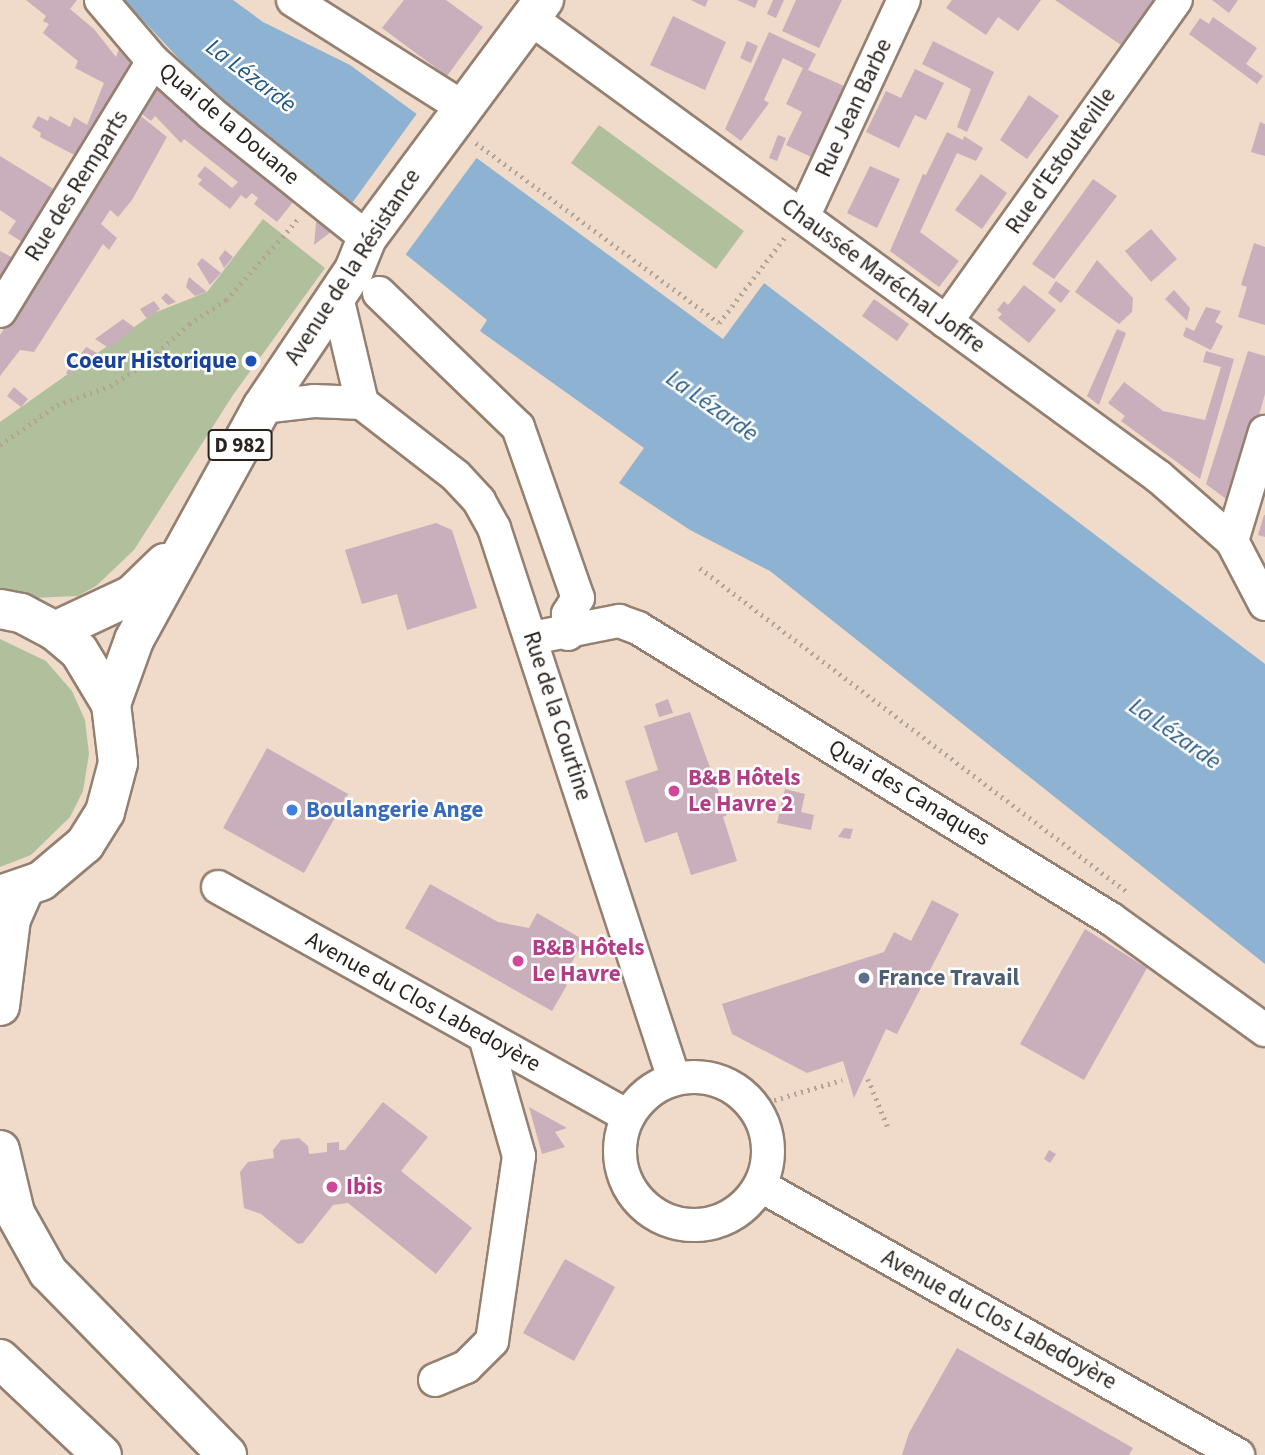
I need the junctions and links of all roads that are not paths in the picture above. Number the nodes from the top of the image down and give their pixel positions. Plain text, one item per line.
1 (101, 0) edge
2 (904, 0) edge
3 (1176, 0) edge
4 (310, 4) edge
5 (537, 9) edge
6 (153, 61) junction
7 (455, 116) junction
8 (804, 215) junction
9 (367, 238) junction
10 (379, 293) dead end
11 (337, 297) junction
12 (0, 311) edge
13 (946, 323) junction
14 (362, 403) junction
15 (261, 407) junction
16 (1265, 432) edge
17 (1232, 541) junction
18 (182, 547) junction
19 (1265, 604) edge
20 (0, 609) edge
21 (55, 631) junction
22 (568, 634) junction
23 (532, 638) junction
24 (111, 704) junction
25 (218, 887) dead end
26 (12, 893) edge
27 (0, 1006) edge
28 (1265, 1030) edge
29 (485, 1037) junction
30 (674, 1079) junction
31 (628, 1116) junction
32 (0, 1150) edge
33 (761, 1186) junction
34 (0, 1359) edge
35 (435, 1380) dead end
36 (91, 1443) edge
37 (116, 1455) edge
38 (227, 1455) edge
39 (1238, 1455) edge

1 - 6 street, Quai de la Douane
2 - 8 street, Rue Jean Barbe
3 - 13 street, Rue d'Estouteville
4 - 7 street
5 - 7 main road, Avenue de la Résistance / D 982
5 - 8 street, Chaussée Maréchal Joffre
6 - 9 street, Quai de la Douane
6 - 12 street, Rue des Remparts
7 - 9 main road, Avenue de la Résistance / D 982
8 - 13 street, Chaussée Maréchal Joffre
9 - 11 main road, Avenue de la Résistance / D 982
10 - 22 street
11 - 14 street
11 - 15 main road, Avenue de la Résistance / D 982
13 - 17 street, Chaussée Maréchal Joffre
14 - 15 street
14 - 23 street, Rue de la Courtine
15 - 18 main road, Avenue de la Résistance / D 982
16 - 17 street
17 - 19 street
18 - 21 main road, Avenue de la Résistance / D 982
18 - 24 main road, Avenue de la Résistance / D 982
20 - 21 main road
21 - 24 main road
22 - 23 street, Quai des Canaques
22 - 28 street, Quai des Canaques
23 - 30 street, Rue de la Courtine
24 - 26 main road
25 - 29 street, Avenue du Clos Labedoyère
26 - 27 main road
29 - 31 street, Avenue du Clos Labedoyère
29 - 35 street
30 - 31 street
30 - 33 street
31 - 33 street
32 - 38 main road
33 - 39 street, Avenue du Clos Labedoyère
34 - 36 main road
36 - 37 main road

